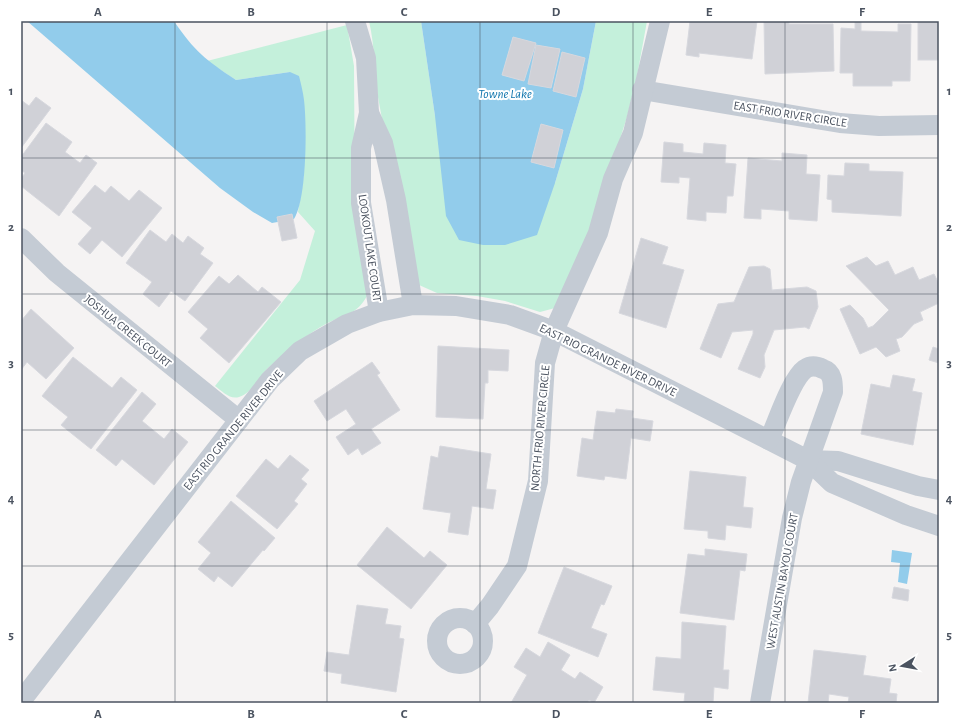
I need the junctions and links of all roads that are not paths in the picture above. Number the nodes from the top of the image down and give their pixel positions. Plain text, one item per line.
1 (355, 21) edge
2 (660, 21) edge
3 (642, 90) junction
4 (369, 113) junction
5 (939, 125) edge
6 (21, 238) edge
7 (413, 305) junction
8 (379, 312) junction
9 (554, 331) junction
10 (239, 420) junction
11 (769, 440) junction
12 (808, 460) junction
13 (939, 490) edge
14 (939, 526) edge
15 (475, 624) dead end
16 (21, 701) edge
17 (760, 703) edge

1 - 4 street, LOOKOUT LAKE COURT
2 - 3 street, NORTH FRIO RIVER CIRCLE
3 - 5 street, EAST FRIO RIVER CIRCLE
3 - 9 street, NORTH FRIO RIVER CIRCLE
4 - 7 street, LOOKOUT LAKE COURT
4 - 8 street, LOOKOUT LAKE COURT
6 - 10 street, JOSHUA CREEK COURT
7 - 8 street, EAST RIO GRANDE RIVER DRIVE
7 - 9 street, EAST RIO GRANDE RIVER DRIVE
8 - 10 street, EAST RIO GRANDE RIVER DRIVE
9 - 11 street, EAST RIO GRANDE RIVER DRIVE
9 - 15 street, NORTH FRIO RIVER CIRCLE
10 - 16 street, EAST RIO GRANDE RIVER DRIVE
11 - 12 street, EAST RIO GRANDE RIVER DRIVE
11 - 12 street, WEST AUSTIN BAYOU COURT
12 - 13 street, EAST RIO GRANDE RIVER DRIVE
12 - 14 street, EAST RIO GRANDE RIVER DRIVE
12 - 17 street, WEST AUSTIN BAYOU COURT

